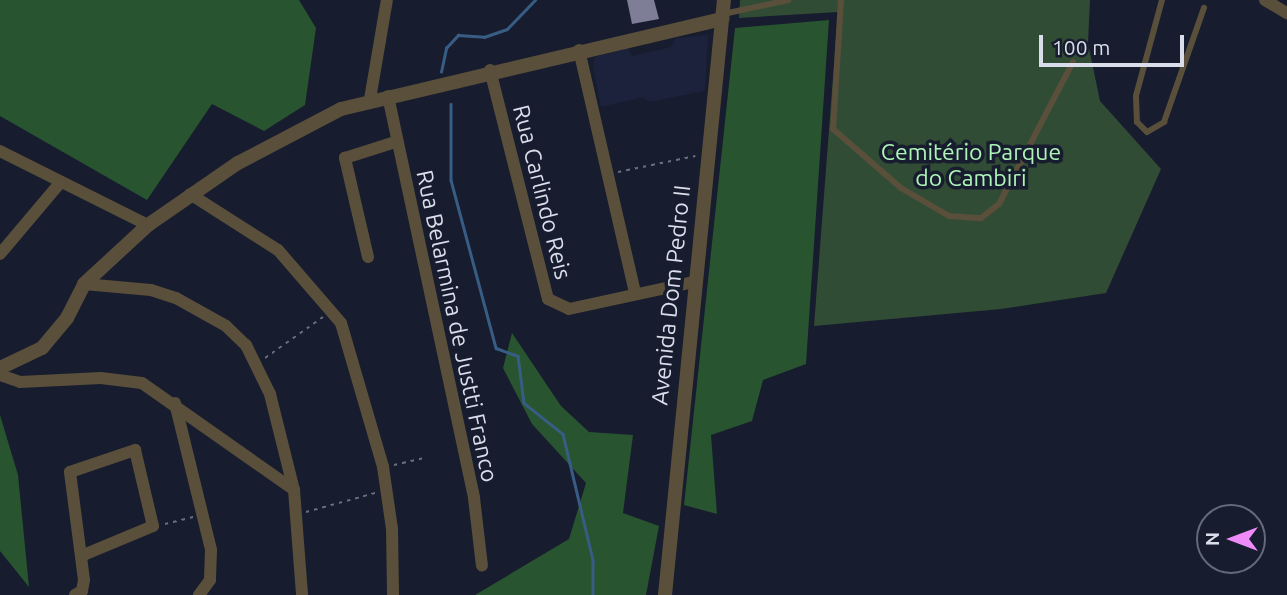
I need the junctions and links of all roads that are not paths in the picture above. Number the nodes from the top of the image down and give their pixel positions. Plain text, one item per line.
1 (387, 0) edge
2 (789, 0) edge
3 (841, 0) edge
4 (1162, 0) edge
5 (1265, 0) edge
6 (1204, 8) dead end
7 (723, 11) edge
8 (1287, 13) edge
9 (706, 23) junction
10 (721, 35) junction
11 (579, 50) junction
12 (1073, 62) dead end
13 (490, 71) junction
14 (388, 96) junction
15 (370, 99) junction
16 (395, 142) junction
17 (4, 158) edge
18 (61, 183) junction
19 (190, 194) junction
20 (148, 225) junction
21 (0, 254) edge
22 (368, 257) dead end
23 (694, 282) junction
24 (85, 284) junction
25 (635, 292) junction
26 (0, 368) edge
27 (0, 375) edge
28 (175, 403) junction
29 (294, 489) junction
30 (81, 556) junction
31 (482, 566) dead end
32 (75, 595) edge
33 (199, 595) edge
34 (302, 595) edge
35 (393, 595) edge
36 (665, 595) edge

1 - 15 street
2 - 7 lane
3 - 12 lane
4 - 6 lane
5 - 8 street
7 - 9 street
7 - 10 street, Avenida Dom Pedro II
9 - 10 street
9 - 11 street
10 - 23 street, Avenida Dom Pedro II
11 - 13 street
11 - 25 street
13 - 14 street
13 - 25 street, Rua Carlindo Reis
14 - 15 street
14 - 16 street, Rua Belarmina de Justti Franco
15 - 19 street
16 - 22 street
16 - 31 street, Rua Belarmina de Justti Franco
17 - 18 street
18 - 20 street
18 - 21 street
19 - 20 street
19 - 35 street
20 - 24 street
23 - 25 street, Rua Carlindo Reis
23 - 36 street, Avenida Dom Pedro II
24 - 26 street
24 - 29 street
27 - 28 street
28 - 29 street
28 - 33 street
29 - 34 street
30 - 30 street
30 - 32 street

